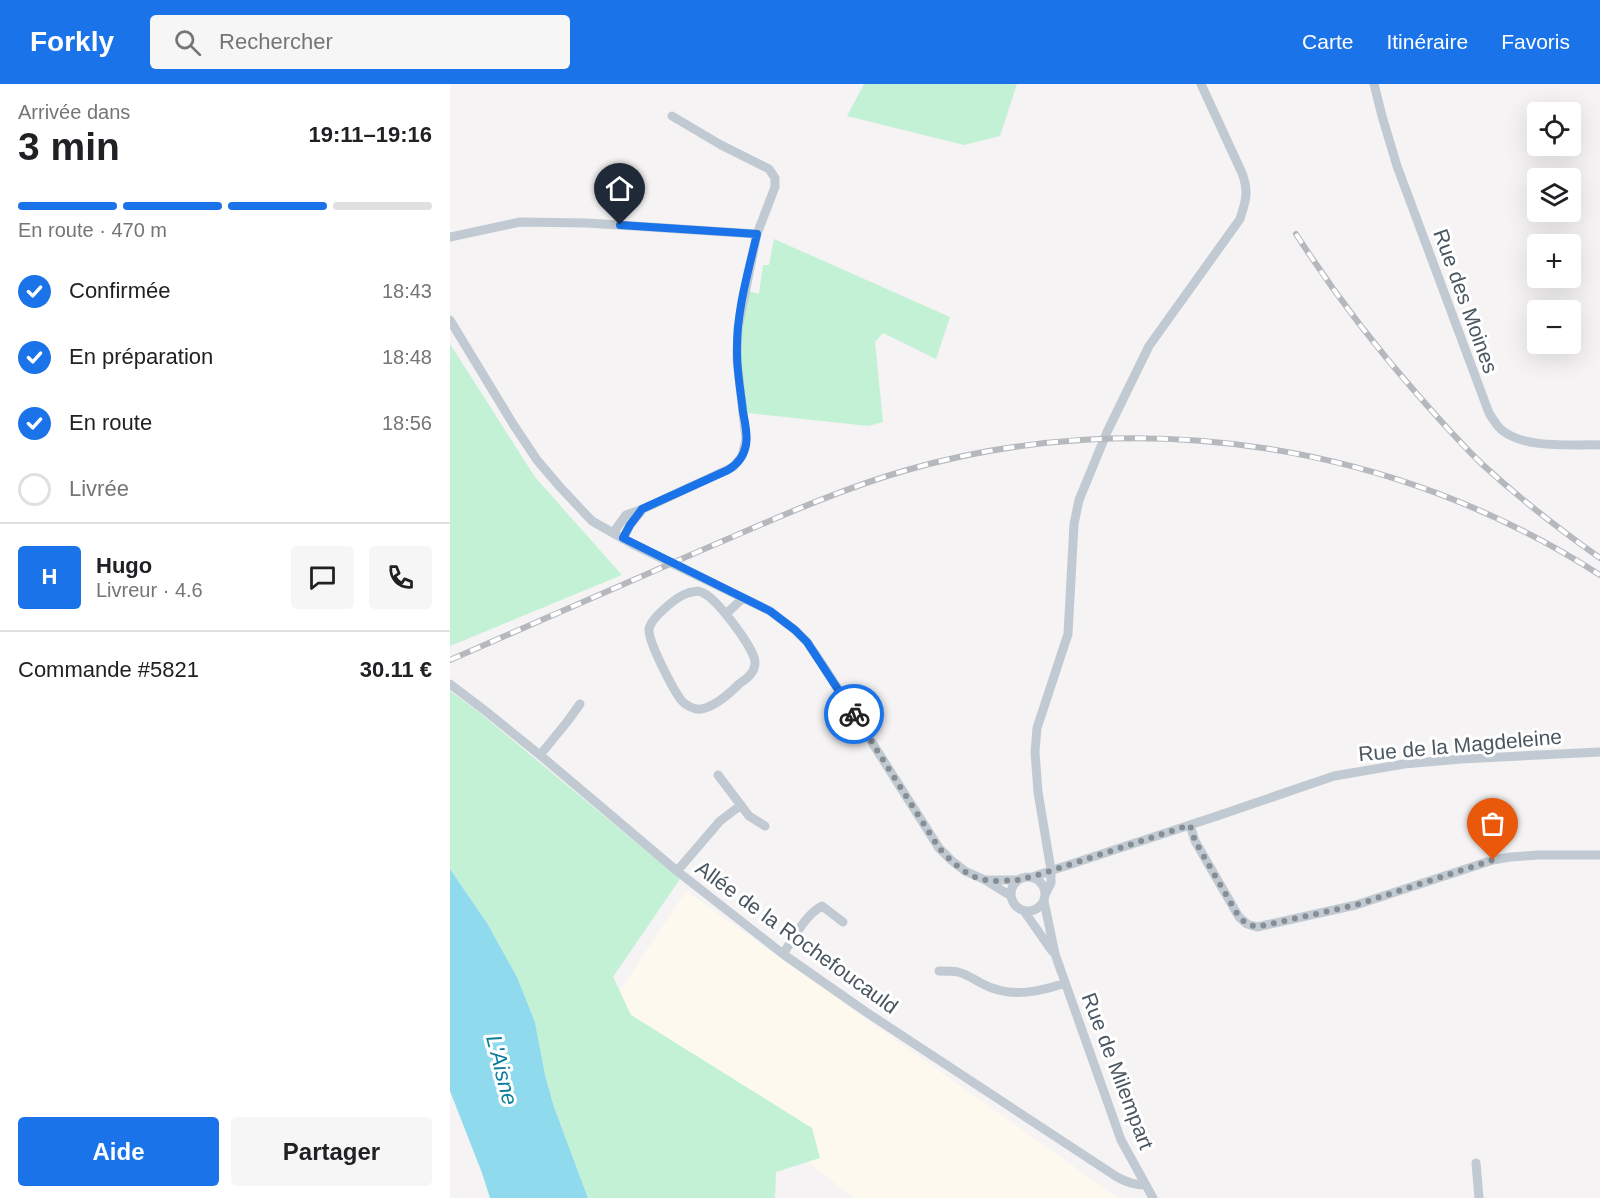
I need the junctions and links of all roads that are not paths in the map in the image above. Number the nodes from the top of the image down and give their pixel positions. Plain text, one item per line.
1 (1201, 84) edge
2 (1374, 84) edge
3 (672, 116) dead end
4 (757, 234) junction
5 (450, 237) edge
6 (450, 320) edge
7 (1600, 445) edge
8 (642, 509) junction
9 (613, 533) junction
10 (623, 538) junction
11 (743, 598) junction
12 (726, 614) junction
13 (450, 684) edge
14 (580, 704) dead end
15 (1600, 752) edge
16 (540, 755) junction
17 (718, 775) dead end
18 (741, 806) junction
19 (1190, 825) junction
20 (765, 826) dead end
21 (1600, 855) edge
22 (1052, 870) junction
23 (677, 871) junction
24 (1032, 877) junction
25 (985, 880) junction
26 (1018, 880) junction
27 (1011, 896) junction
28 (1045, 897) junction
29 (1024, 911) junction
30 (843, 922) dead end
31 (783, 954) junction
32 (1055, 954) junction
33 (939, 971) dead end
34 (1065, 983) junction
35 (1476, 1163) dead end
36 (1145, 1185) junction
37 (1153, 1198) edge
38 (1479, 1198) edge

1 - 22 street
2 - 7 street, Rue des Moines
3 - 4 street
4 - 5 street
4 - 8 street
6 - 9 street
8 - 9 street
8 - 10 street
9 - 10 street
10 - 11 street
11 - 12 street
11 - 25 street
12 - 12 street
13 - 16 street, Allée de la Rochefoucauld
14 - 16 street
15 - 19 street, Rue de la Magdeleine
16 - 23 street, Allée de la Rochefoucauld
17 - 18 street
18 - 20 street
18 - 23 street
19 - 21 street
19 - 22 street, Rue de la Magdeleine
22 - 24 street, Rue de la Magdeleine
22 - 28 street
23 - 31 street, Allée de la Rochefoucauld
24 - 26 street
24 - 28 street
25 - 26 street
25 - 27 street
26 - 27 street
27 - 29 street
28 - 29 street
28 - 32 street, Rue de Milempart
29 - 32 street, Rue de Milempart
30 - 31 street
31 - 36 street, Allée de la Rochefoucauld
32 - 34 street, Rue de Milempart
33 - 34 street
34 - 36 street, Rue de Milempart
35 - 38 street
36 - 37 street, Rue de Milempart

